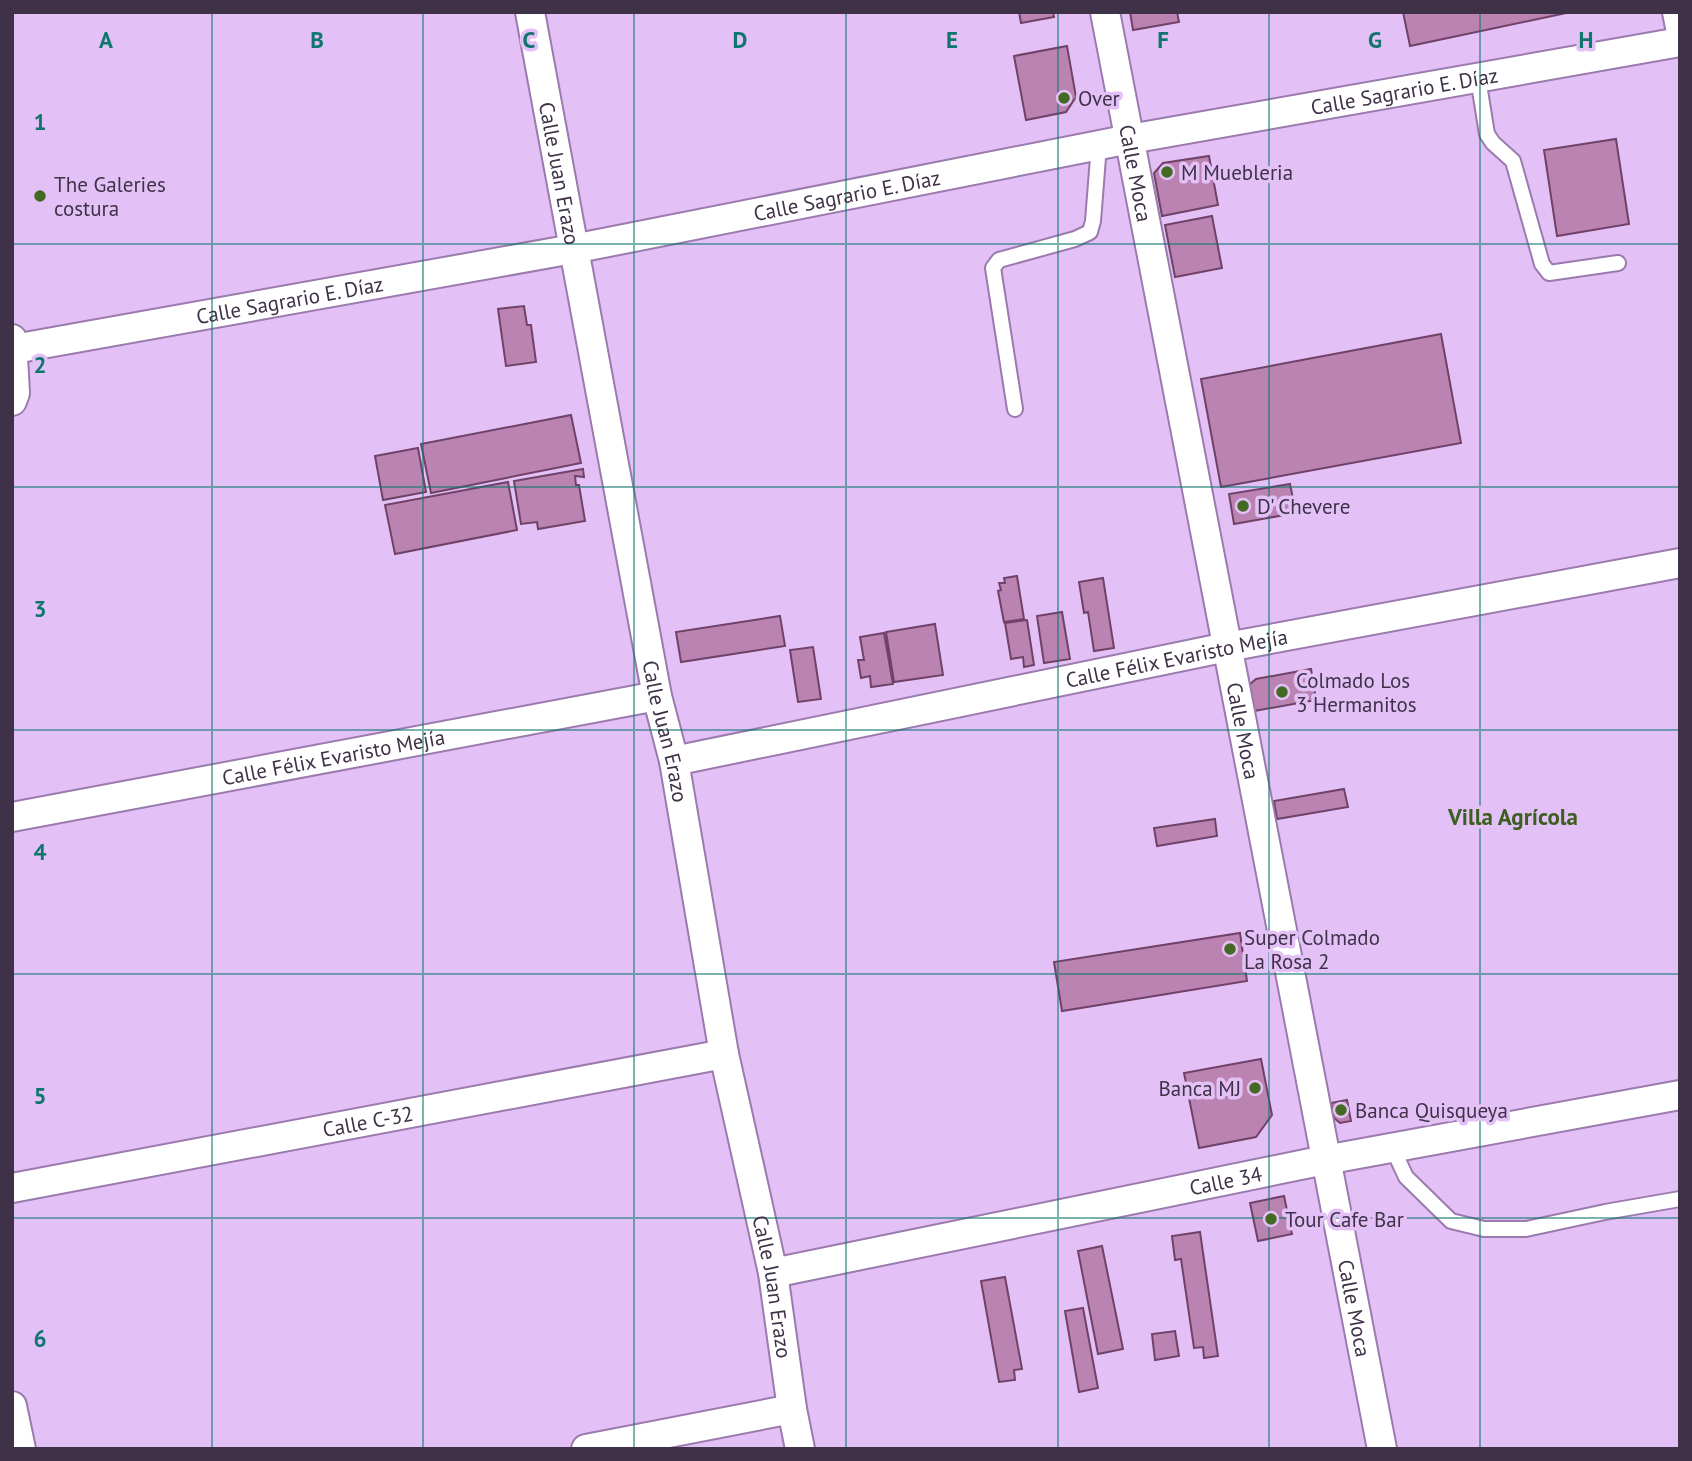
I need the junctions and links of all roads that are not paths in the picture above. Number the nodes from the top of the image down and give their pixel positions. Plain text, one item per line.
1 (530, 12) edge
2 (1105, 12) edge
3 (1677, 12) edge
4 (1680, 27) edge
5 (1680, 42) edge
6 (1478, 78) junction
7 (1130, 139) junction
8 (1099, 145) junction
9 (573, 249) junction
10 (1618, 263) dead end
11 (13, 344) edge
12 (12, 401) edge
13 (1015, 409) dead end
14 (1680, 563) edge
15 (1227, 647) junction
16 (657, 696) junction
17 (674, 761) junction
18 (12, 817) edge
19 (724, 1054) junction
20 (1680, 1095) edge
21 (1392, 1147) junction
22 (1325, 1160) junction
23 (12, 1188) edge
24 (1680, 1199) edge
25 (773, 1273) junction
26 (12, 1406) edge
27 (792, 1409) junction
28 (21, 1449) edge
29 (586, 1449) edge
30 (800, 1449) edge
31 (1382, 1449) edge

1 - 9 street, Calle Juan Erazo
2 - 7 street, Calle Moca
3 - 4 street
5 - 6 street, Calle Sagrario E. Díaz
6 - 7 street, Calle Sagrario E. Díaz
6 - 10 lane
7 - 8 street, Calle Sagrario E. Díaz
7 - 15 street, Calle Moca
8 - 9 street, Calle Sagrario E. Díaz
8 - 13 lane
9 - 11 street, Calle Sagrario E. Díaz
9 - 16 street, Calle Juan Erazo
11 - 12 street
14 - 15 street, Calle Félix Evaristo Mejía
15 - 17 street, Calle Félix Evaristo Mejía
15 - 22 street, Calle Moca
16 - 17 street, Calle Juan Erazo
16 - 18 street, Calle Félix Evaristo Mejía
17 - 19 street, Calle Juan Erazo
19 - 23 street, Calle C-32
19 - 25 street, Calle Juan Erazo
20 - 21 street, Calle 34
21 - 22 street, Calle 34
21 - 24 lane
22 - 25 street, Calle 34
22 - 31 street, Calle Moca
25 - 27 street, Calle Juan Erazo
26 - 28 street
27 - 29 street
27 - 30 street, Calle Juan Erazo

